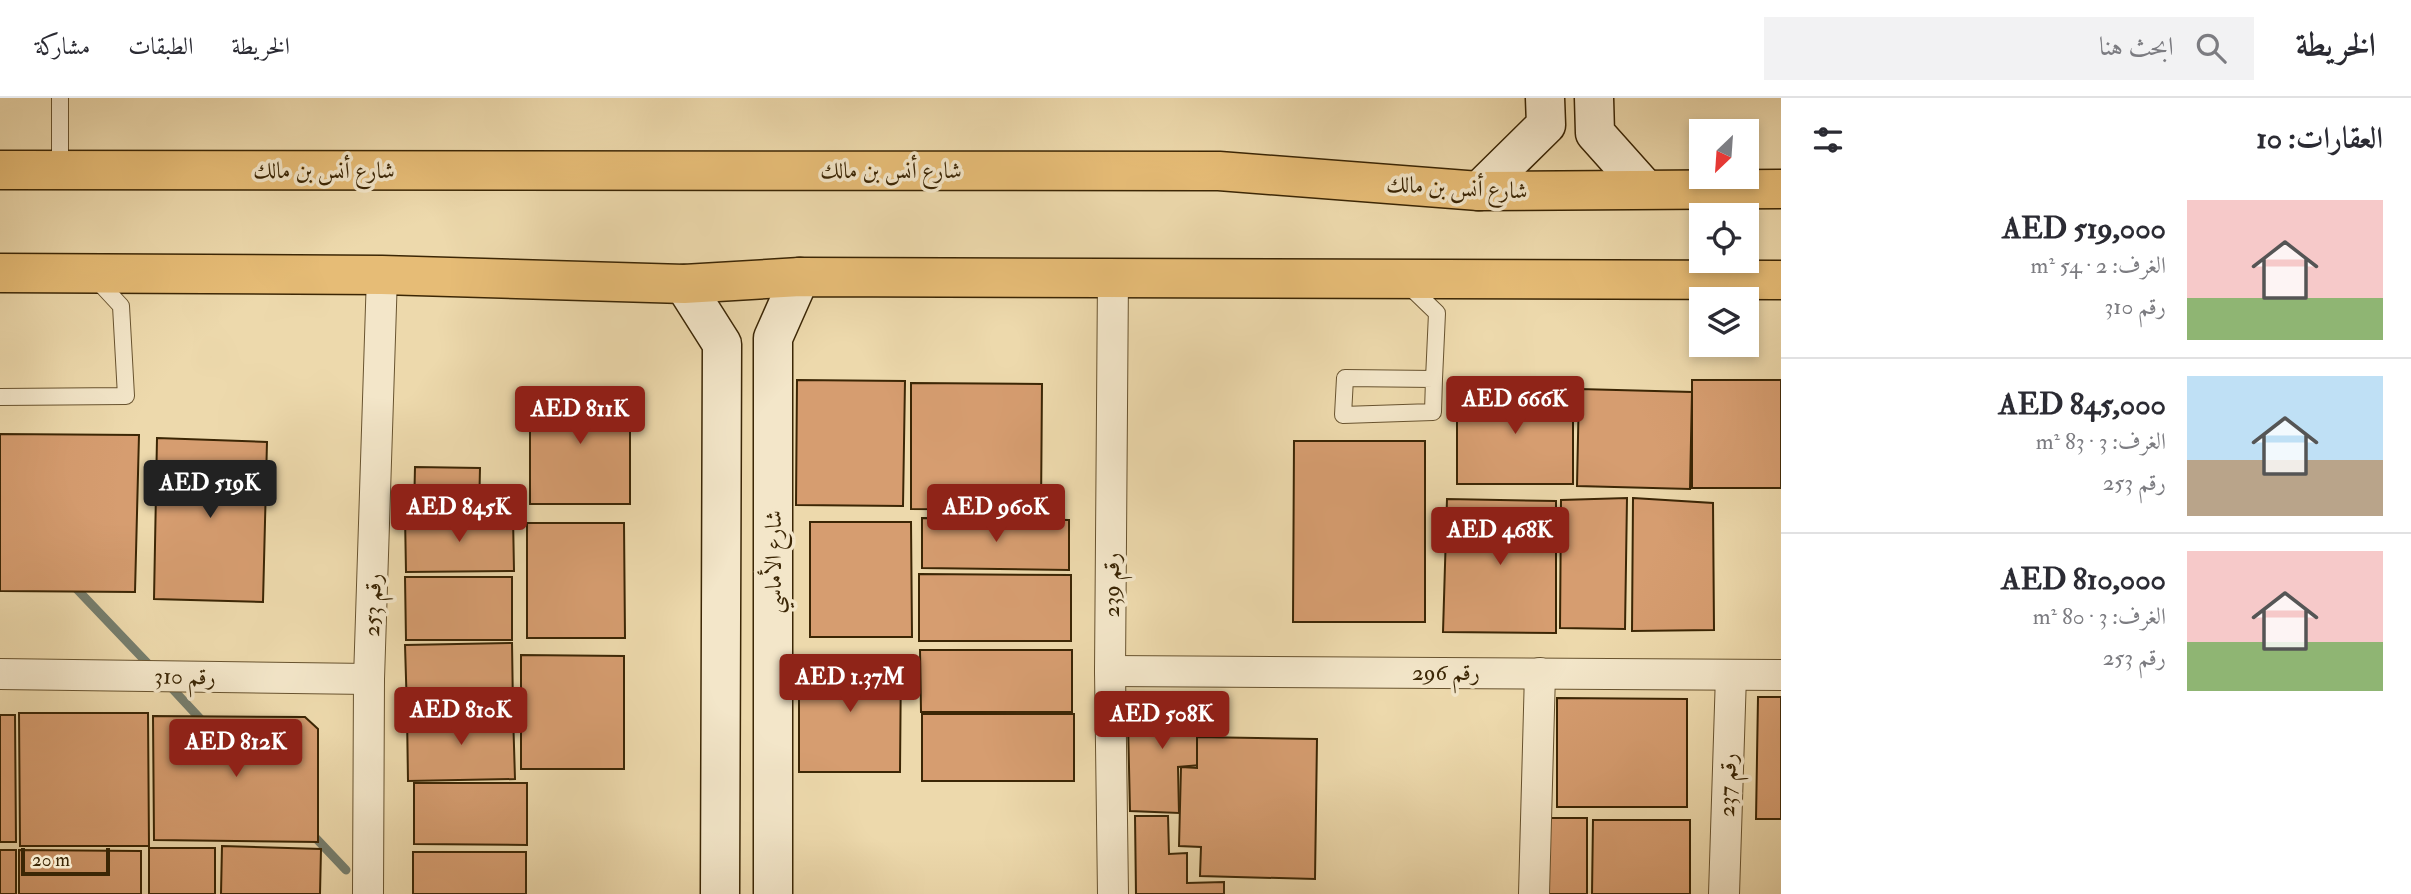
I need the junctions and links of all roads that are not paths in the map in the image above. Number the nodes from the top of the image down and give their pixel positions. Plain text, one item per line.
1 (60, 98) edge
2 (1545, 98) edge
3 (1594, 98) edge
4 (0, 170) edge
5 (60, 170) junction
6 (1645, 189) junction
7 (1781, 189) edge
8 (1479, 191) junction
9 (0, 273) edge
10 (91, 274) junction
11 (382, 275) junction
12 (800, 276) junction
13 (1113, 276) junction
14 (1402, 278) junction
15 (1781, 281) edge
16 (684, 284) junction
17 (1434, 379) junction
18 (774, 393) junction
19 (722, 395) junction
20 (0, 397) edge
21 (1110, 671) junction
22 (1540, 673) junction
23 (0, 674) edge
24 (1731, 675) junction
25 (1781, 675) edge
26 (369, 679) junction
27 (368, 894) edge
28 (720, 894) edge
29 (773, 894) edge
30 (1113, 894) edge
31 (1534, 894) edge
32 (1724, 894) edge

1 - 5 lane
2 - 8 street
3 - 6 street
4 - 5 main road, شارع أنس بن مالك
5 - 8 main road, شارع أنس بن مالك
6 - 7 main road, شارع أنس بن مالك
6 - 8 main road, شارع أنس بن مالك
9 - 10 main road
10 - 11 main road
10 - 20 lane
11 - 16 main road
11 - 26 street, رقم 253
12 - 13 main road
12 - 16 main road
12 - 18 street, شارع الأماسي
13 - 14 main road
13 - 21 street, رقم 239
14 - 15 main road
14 - 17 lane
16 - 19 street
17 - 17 lane
18 - 19 street
18 - 29 street, شارع الأماسي
19 - 28 street
21 - 22 street, رقم 296
21 - 30 street, رقم 239
22 - 24 street, رقم 296
22 - 31 street
23 - 26 street, رقم 310
24 - 25 street, رقم 296
24 - 32 street, رقم 237
26 - 27 street, رقم 253

